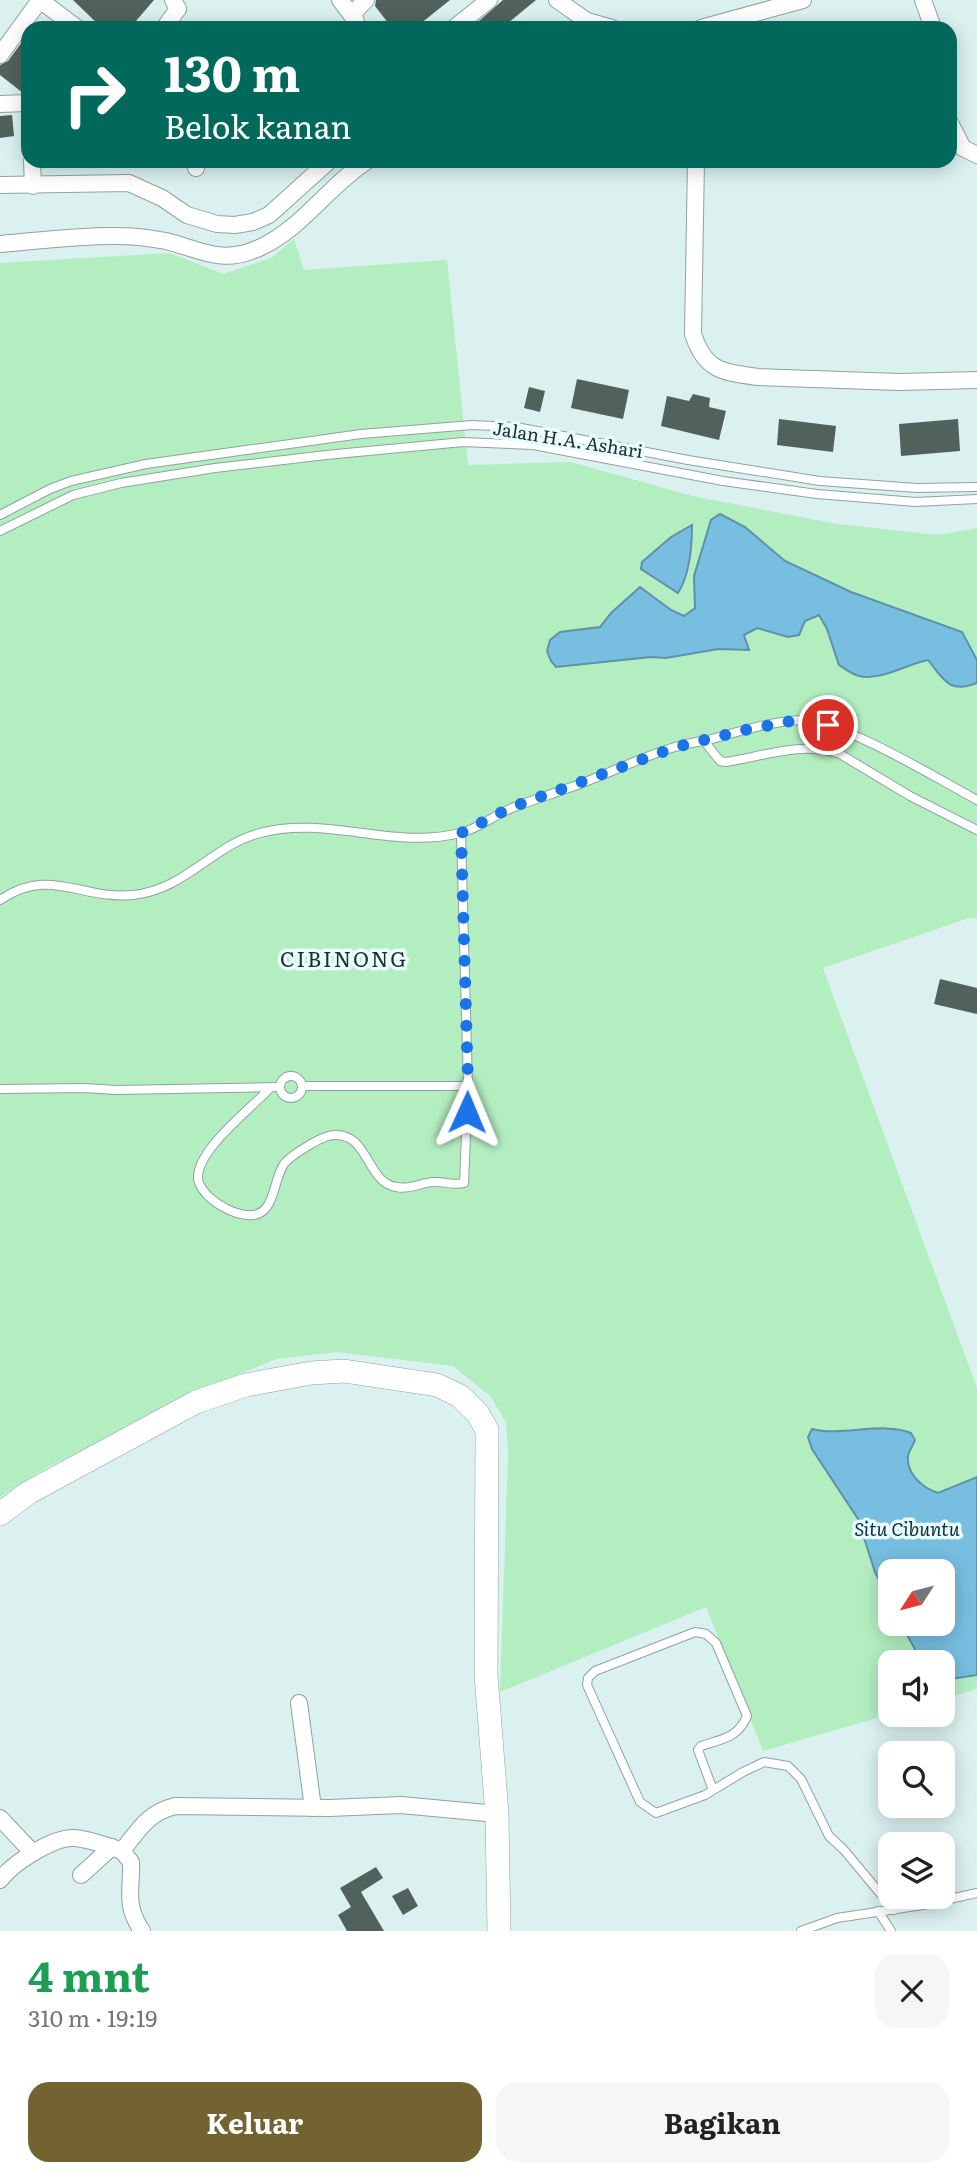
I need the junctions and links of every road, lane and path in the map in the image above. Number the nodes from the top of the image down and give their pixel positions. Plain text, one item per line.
1 (40, 0) edge
2 (173, 0) edge
3 (340, 0) edge
4 (489, 0) edge
5 (557, 0) edge
6 (803, 0) edge
7 (923, 0) edge
8 (364, 1) edge
9 (25, 21) edge
10 (68, 21) edge
11 (169, 21) edge
12 (354, 21) edge
13 (355, 21) edge
14 (463, 21) edge
15 (587, 21) edge
16 (726, 21) edge
17 (930, 21) edge
18 (21, 26) edge
19 (0, 55) edge
20 (21, 103) edge
21 (0, 104) edge
22 (957, 136) edge
23 (977, 155) edge
24 (32, 168) edge
25 (321, 168) edge
26 (358, 168) edge
27 (696, 168) edge
28 (0, 184) edge
29 (33, 186) junction
30 (0, 244) edge
31 (977, 380) edge
32 (516, 427) junction
33 (513, 442) junction
34 (93, 475) junction
35 (783, 475) junction
36 (977, 487) edge
37 (94, 489) junction
38 (782, 489) junction
39 (977, 499) edge
40 (0, 515) edge
41 (0, 531) edge
42 (704, 741) junction
43 (977, 800) edge
44 (977, 830) edge
45 (461, 833) junction
46 (0, 900) edge
47 (302, 1086) junction
48 (468, 1086) junction
49 (280, 1087) junction
50 (270, 1088) junction
51 (0, 1089) edge
52 (0, 1514) edge
53 (299, 1703) dead end
54 (713, 1790) junction
55 (313, 1808) junction
56 (497, 1814) junction
57 (0, 1818) edge
58 (117, 1849) junction
59 (33, 1853) junction
60 (81, 1875) dead end
61 (0, 1880) edge
62 (977, 1893) edge
63 (894, 1910) junction
64 (878, 1911) junction
65 (142, 1931) edge
66 (499, 1931) edge
67 (801, 1931) edge
68 (891, 1931) edge

1 - 9 street
1 - 10 street
2 - 11 street
3 - 12 street
4 - 14 street
5 - 15 street
6 - 16 street
7 - 17 street
8 - 13 street
18 - 19 street
20 - 21 street
22 - 23 street
24 - 29 street
25 - 29 street
26 - 30 street
27 - 31 street
28 - 29 street
32 - 33 lane
32 - 34 lane, Jalan H.A. Ashari
32 - 35 lane, Jalan H.A. Ashari
33 - 37 lane, Jalan H.A. Ashari
33 - 38 lane, Jalan H.A. Ashari
34 - 37 lane
34 - 40 lane, Jalan H.A. Ashari
35 - 36 lane, Jalan H.A. Ashari
35 - 38 lane
37 - 41 lane, Jalan H.A. Ashari
38 - 39 lane, Jalan H.A. Ashari
42 - 43 lane
42 - 44 lane
42 - 45 lane
45 - 46 lane
45 - 48 lane
47 - 48 lane
47 - 49 lane
47 - 49 lane
48 - 50 lane
49 - 50 lane
50 - 51 lane
52 - 56 street
53 - 55 street
54 - 54 lane
54 - 63 lane
55 - 56 street
55 - 58 street
56 - 66 street
57 - 59 street
58 - 59 street
58 - 60 street
58 - 65 street
59 - 61 street
62 - 63 lane
63 - 64 lane
64 - 67 lane
64 - 68 lane

